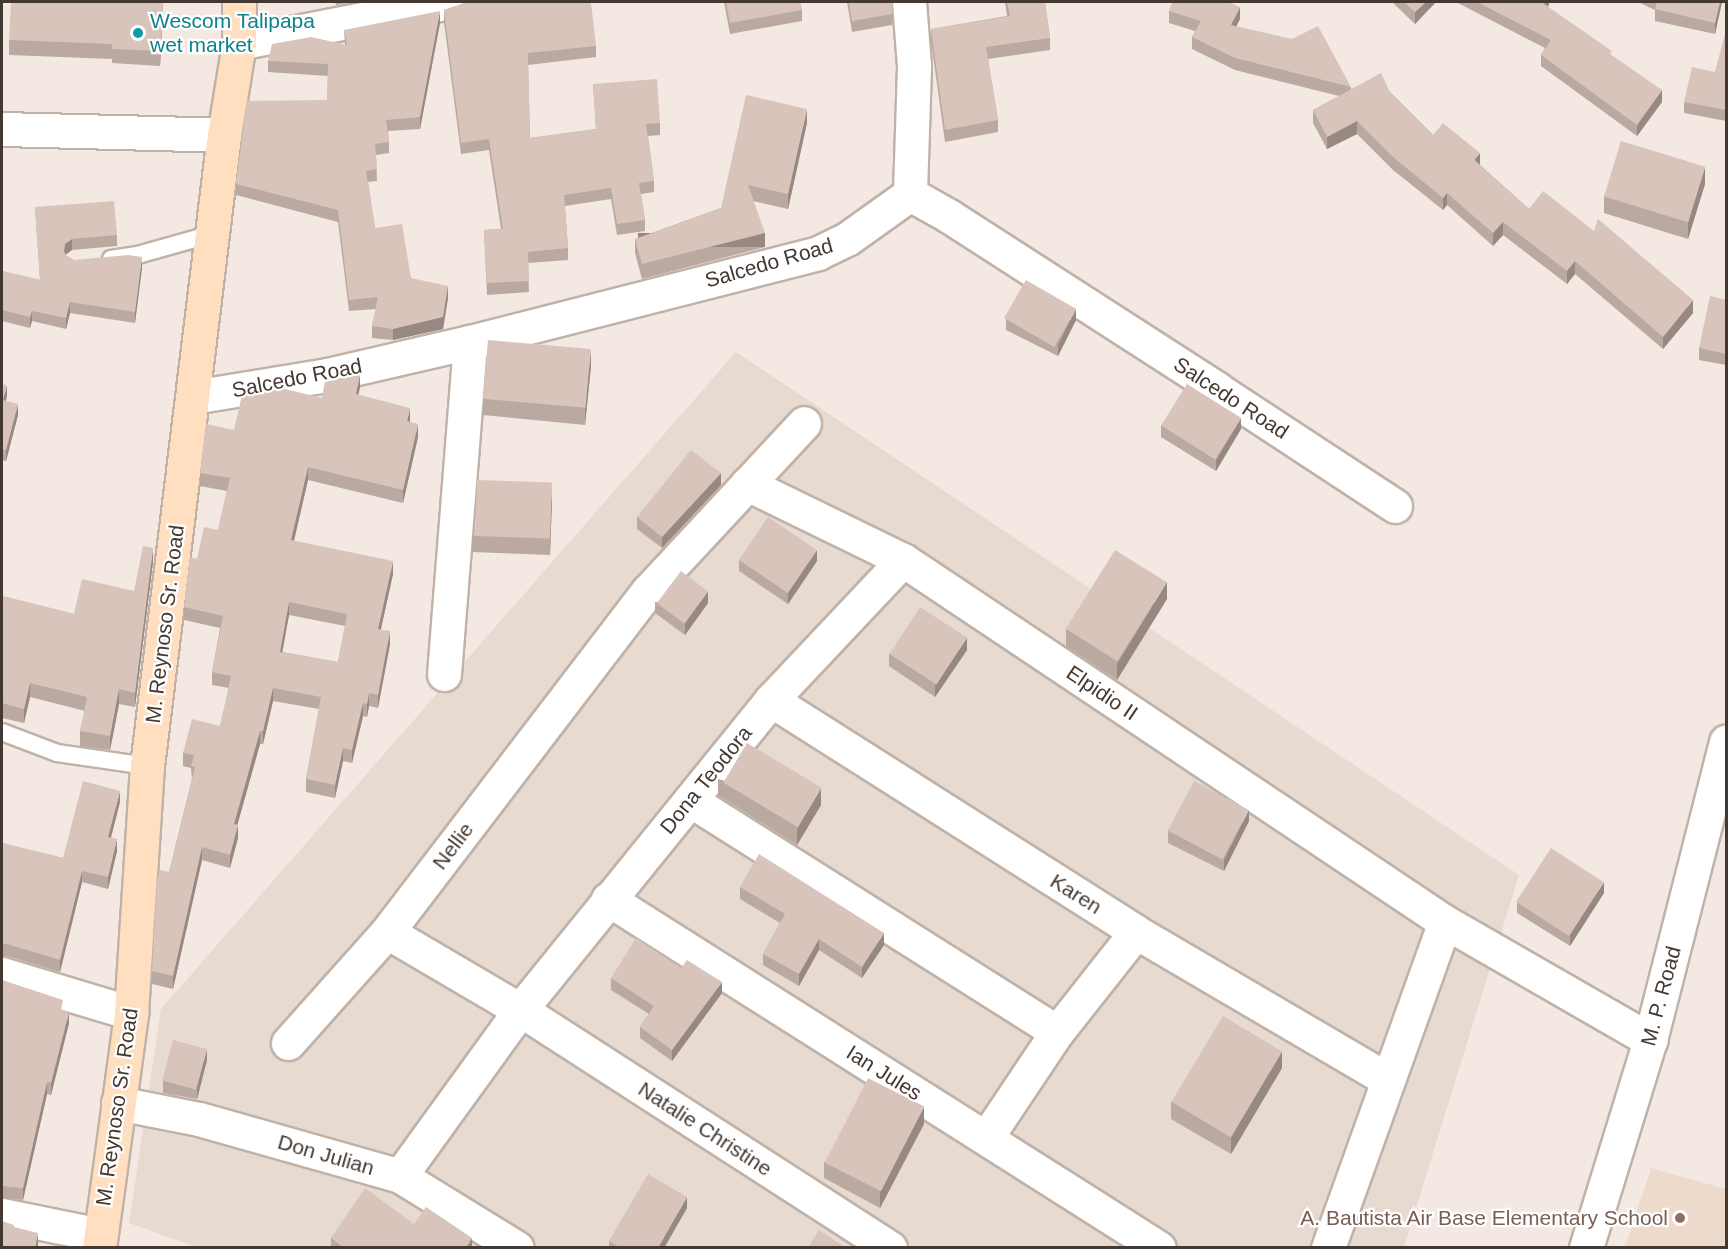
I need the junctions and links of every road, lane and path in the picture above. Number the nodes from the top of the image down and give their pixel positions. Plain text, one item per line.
1 (239, 2) edge
2 (449, 2) edge
3 (909, 2) edge
4 (239, 44) junction
5 (2, 129) edge
6 (224, 135) junction
7 (910, 194) junction
8 (212, 234) junction
9 (92, 259) edge
10 (470, 342) junction
11 (193, 397) junction
12 (804, 423) dead end
13 (747, 484) junction
14 (1395, 506) dead end
15 (903, 560) junction
16 (444, 674) dead end
17 (771, 700) junction
18 (2, 732) edge
19 (1726, 742) edge
20 (147, 766) junction
21 (690, 800) junction
22 (608, 899) junction
23 (1445, 922) junction
24 (387, 932) junction
25 (1136, 932) junction
26 (2, 974) edge
27 (520, 1010) junction
28 (131, 1013) junction
29 (1057, 1032) junction
30 (1650, 1040) junction
31 (288, 1043) dead end
32 (1387, 1080) junction
33 (118, 1103) junction
34 (986, 1138) junction
35 (400, 1176) junction
36 (2, 1215) edge
37 (99, 1241) edge
38 (517, 1248) edge
39 (890, 1248) edge
40 (1159, 1248) edge
41 (1328, 1248) edge
42 (1586, 1248) edge

1 - 4 street, M. Reynoso Sr. Road
2 - 4 street
3 - 7 street
4 - 6 street, M. Reynoso Sr. Road
5 - 6 street
6 - 8 street, M. Reynoso Sr. Road
7 - 10 street, Salcedo Road
7 - 14 street, Salcedo Road
8 - 9 lane
8 - 11 street, M. Reynoso Sr. Road
10 - 11 street, Salcedo Road
10 - 16 street
11 - 20 street, M. Reynoso Sr. Road
12 - 13 street, Nellie
13 - 15 street, Elpidio II
13 - 24 street, Nellie
15 - 17 street, Dona Teodora
15 - 23 street, Elpidio II
17 - 21 street, Dona Teodora
17 - 25 street, Karen
18 - 20 lane
19 - 30 street, M. P. Road
20 - 28 street, M. Reynoso Sr. Road
21 - 22 street, Dona Teodora
21 - 29 street
22 - 27 street, Dona Teodora
22 - 34 street, Ian Jules
23 - 30 street, Elpidio II
23 - 32 street
24 - 27 street
24 - 31 street, Nellie
25 - 29 street
25 - 32 street, Karen
26 - 28 street
27 - 35 street
27 - 39 street, Natalie Christine
28 - 33 street, M. Reynoso Sr. Road
29 - 34 street
30 - 42 street, M. P. Road
32 - 41 street
33 - 35 street, Don Julian
33 - 37 street, M. Reynoso Sr. Road
34 - 40 street, Ian Jules
35 - 38 street, Don Julian
36 - 37 street

